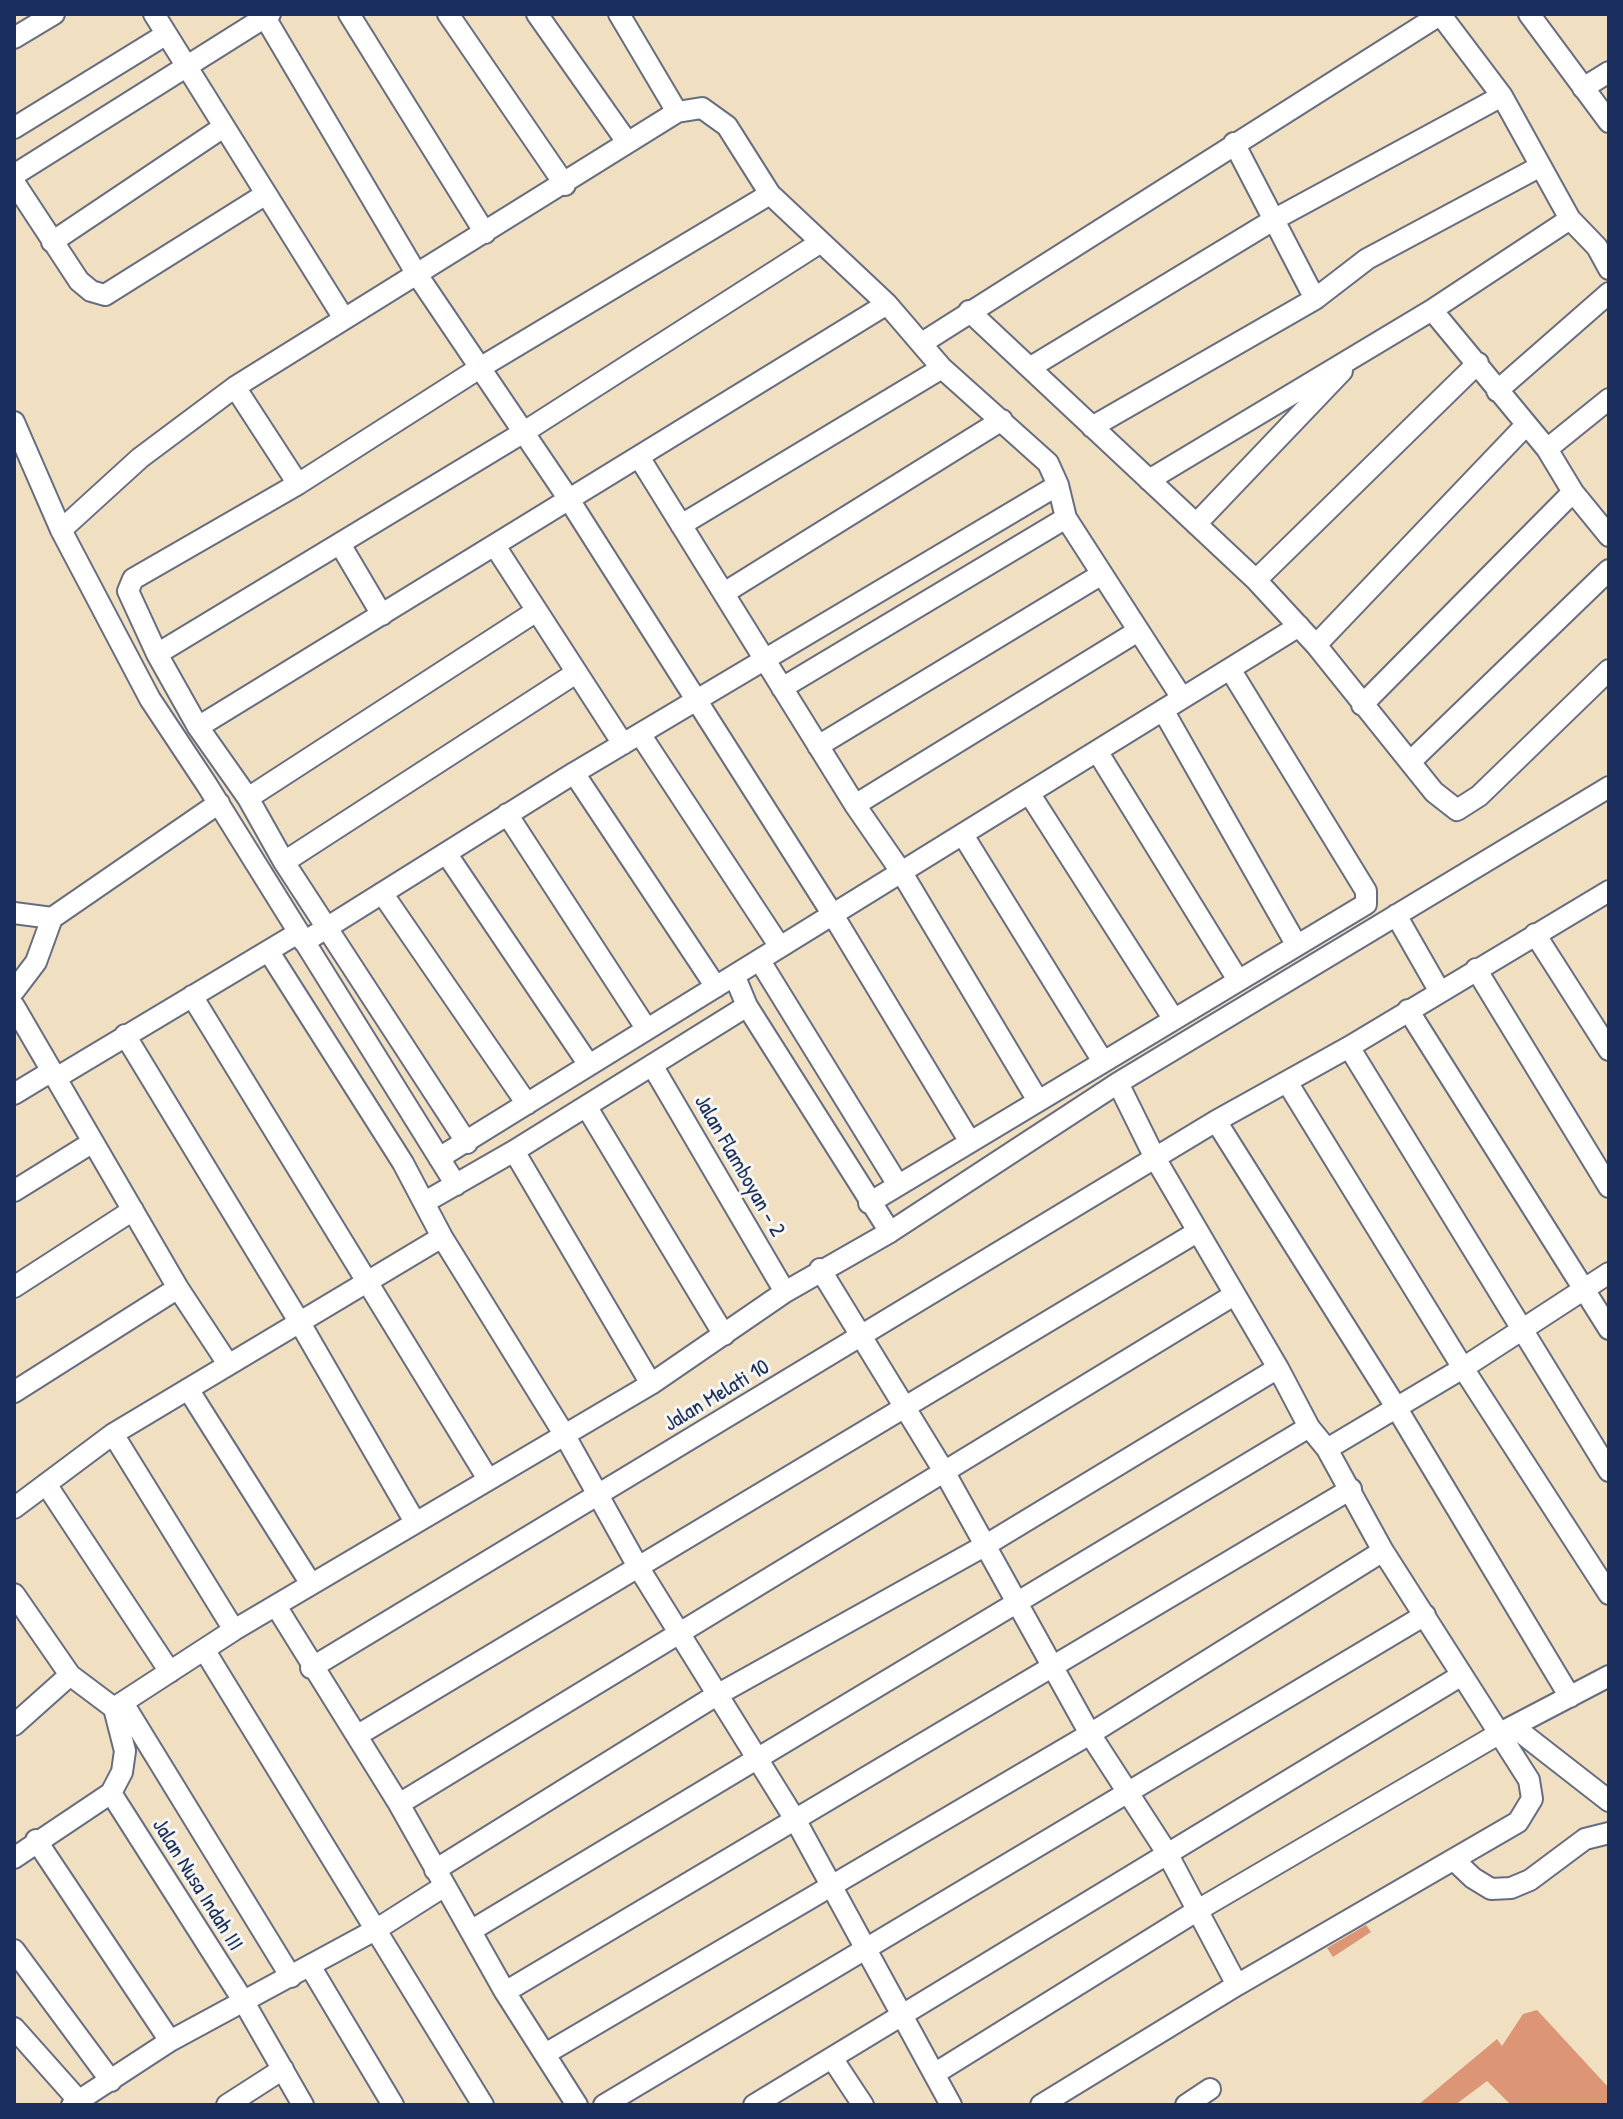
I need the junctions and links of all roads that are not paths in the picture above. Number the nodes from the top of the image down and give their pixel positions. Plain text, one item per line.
1 (54, 14) edge
2 (349, 14) edge
3 (448, 14) edge
4 (537, 14) edge
5 (619, 14) edge
6 (1441, 14) edge
7 (266, 15) edge
8 (1539, 17) edge
9 (160, 20) edge
10 (14, 38) edge
11 (185, 67) junction
12 (1609, 72) edge
13 (1583, 88) junction
14 (1502, 96) junction
15 (677, 112) junction
16 (1609, 122) edge
17 (14, 128) edge
18 (222, 128) junction
19 (627, 142) junction
20 (1234, 143) junction
21 (1539, 167) junction
22 (14, 175) edge
23 (14, 182) edge
24 (565, 185) junction
25 (266, 194) junction
26 (770, 194) junction
27 (1275, 219) junction
28 (1570, 219) junction
29 (485, 233) junction
30 (52, 242) junction
31 (821, 242) junction
32 (1603, 243) edge
33 (1609, 269) edge
34 (416, 273) junction
35 (1609, 293) edge
36 (1315, 299) junction
37 (887, 304) junction
38 (1432, 310) junction
39 (969, 311) junction
40 (343, 317) junction
41 (922, 343) junction
42 (1361, 352) junction
43 (1478, 363) junction
44 (1031, 367) junction
45 (942, 368) junction
46 (478, 369) junction
47 (235, 387) junction
48 (1497, 391) junction
49 (1609, 399) edge
50 (1002, 420) junction
51 (14, 422) edge
52 (1526, 425) junction
53 (1092, 427) junction
54 (524, 432) junction
55 (1547, 449) junction
56 (639, 457) junction
57 (1149, 480) junction
58 (298, 484) junction
59 (1058, 485) junction
60 (1573, 492) junction
61 (568, 498) junction
62 (1066, 518) junction
63 (1196, 524) junction
64 (681, 525) junction
65 (61, 530) junction
66 (1609, 536) edge
67 (340, 544) junction
68 (495, 546) junction
69 (1609, 570) edge
70 (1102, 574) junction
71 (1256, 580) junction
72 (724, 593) junction
73 (535, 612) junction
74 (382, 615) junction
75 (1299, 626) junction
76 (1138, 631) junction
77 (1316, 645) junction
78 (157, 654) junction
79 (764, 660) junction
80 (1230, 669) junction
81 (1609, 670) edge
82 (576, 673) junction
83 (782, 688) junction
84 (1182, 698) junction
85 (694, 702) junction
86 (1362, 705) junction
87 (1163, 710) junction
88 (198, 727) junction
89 (632, 739) junction
90 (818, 746) junction
91 (1097, 751) junction
92 (1410, 762) junction
93 (228, 769) junction
94 (574, 773) junction
95 (207, 785) junction
96 (1609, 787) edge
97 (1029, 793) junction
98 (248, 798) junction
99 (219, 803) junction
100 (855, 805) junction
101 (507, 814) junction
102 (963, 835) junction
103 (446, 853) junction
104 (284, 862) junction
105 (902, 873) junction
106 (382, 893) junction
107 (1607, 897) edge
108 (14, 913) edge
109 (833, 915) junction
110 (1396, 915) junction
111 (52, 918) junction
112 (327, 927) junction
113 (1535, 934) junction
114 (301, 938) junction
115 (1296, 944) junction
116 (780, 947) junction
117 (269, 952) junction
118 (760, 961) junction
119 (1476, 969) junction
120 (735, 977) junction
121 (1238, 980) junction
122 (716, 987) junction
123 (14, 991) edge
124 (1440, 992) junction
125 (192, 996) junction
126 (14, 1006) edge
127 (747, 1006) junction
128 (1408, 1010) junction
129 (1173, 1018) junction
130 (646, 1028) junction
131 (125, 1035) junction
132 (1349, 1047) junction
133 (1609, 1050) edge
134 (1102, 1060) junction
135 (589, 1065) junction
136 (652, 1065) junction
137 (54, 1075) junction
138 (1287, 1082) junction
139 (1118, 1083) junction
140 (14, 1094) edge
141 (1037, 1099) junction
142 (527, 1104) junction
143 (586, 1106) junction
144 (415, 1121) junction
145 (1216, 1121) junction
146 (387, 1138) junction
147 (93, 1142) junction
148 (970, 1142) junction
149 (467, 1143) junction
150 (514, 1151) junction
151 (439, 1158) junction
152 (1155, 1158) junction
153 (456, 1185) junction
154 (898, 1185) junction
155 (1609, 1187) edge
156 (14, 1191) edge
157 (425, 1202) junction
158 (869, 1203) junction
159 (133, 1210) junction
160 (890, 1232) junction
161 (1197, 1232) junction
162 (442, 1237) junction
163 (820, 1269) junction
164 (1609, 1273) edge
165 (367, 1280) junction
166 (14, 1287) edge
167 (178, 1288) junction
168 (1583, 1289) junction
169 (785, 1292) junction
170 (1234, 1295) junction
171 (300, 1323) junction
172 (1523, 1328) junction
173 (1609, 1329) edge
174 (724, 1335) junction
175 (862, 1336) junction
176 (228, 1364) junction
177 (1278, 1368) junction
178 (1463, 1368) junction
179 (651, 1384) junction
180 (188, 1389) junction
181 (14, 1392) edge
182 (902, 1407) junction
183 (1396, 1407) junction
184 (1309, 1427) junction
185 (113, 1434) junction
186 (564, 1434) junction
187 (1327, 1449) junction
188 (1609, 1471) edge
189 (945, 1473) junction
190 (488, 1479) junction
191 (46, 1484) junction
192 (1351, 1489) junction
193 (597, 1497) junction
194 (14, 1508) edge
195 (415, 1522) junction
196 (986, 1545) junction
197 (1383, 1551) junction
198 (637, 1565) junction
199 (311, 1584) junction
200 (14, 1594) edge
201 (1609, 1594) edge
202 (1016, 1600) junction
203 (276, 1606) junction
204 (1425, 1615) junction
205 (234, 1630) junction
206 (680, 1634) junction
207 (205, 1651) junction
208 (1053, 1663) junction
209 (311, 1668) junction
210 (170, 1672) junction
211 (70, 1675) junction
212 (1462, 1675) junction
213 (1609, 1676) edge
214 (715, 1696) junction
215 (1570, 1697) junction
216 (118, 1705) junction
217 (14, 1725) edge
218 (1507, 1730) junction
219 (1090, 1734) junction
220 (358, 1735) junction
221 (755, 1759) junction
222 (111, 1793) junction
223 (1127, 1795) junction
224 (1609, 1801) edge
225 (399, 1804) junction
226 (796, 1821) junction
227 (1609, 1833) edge
228 (36, 1840) junction
229 (1167, 1853) junction
230 (14, 1858) edge
231 (1454, 1860) junction
232 (439, 1878) junction
233 (831, 1886) junction
234 (1198, 1910) junction
235 (377, 1929) junction
236 (472, 1930) junction
237 (867, 1947) junction
238 (14, 1950) edge
239 (310, 1966) junction
240 (291, 1977) junction
241 (1237, 1985) junction
242 (505, 1992) junction
243 (244, 2002) junction
244 (902, 2018) junction
245 (14, 2028) edge
246 (170, 2041) junction
247 (545, 2054) junction
248 (832, 2058) junction
249 (283, 2069) junction
250 (934, 2074) junction
251 (111, 2081) junction
252 (1210, 2089) dead end
253 (75, 2103) edge
254 (762, 2103) edge
255 (227, 2105) edge
256 (303, 2105) edge
257 (393, 2105) edge
258 (483, 2105) edge
259 (577, 2105) edge
260 (604, 2105) edge
261 (863, 2105) edge
262 (951, 2105) edge
263 (1041, 2105) edge
264 (1186, 2105) edge

1 - 10 street
2 - 29 street
3 - 24 street
4 - 19 street
5 - 15 street
6 - 14 street
6 - 20 street
7 - 11 street
7 - 34 street
8 - 13 street
9 - 11 street
9 - 17 street
11 - 18 street
11 - 22 street
12 - 13 street
13 - 16 street
14 - 21 street
14 - 27 street
15 - 19 street
15 - 26 street
18 - 25 street
18 - 30 street
19 - 24 street
20 - 27 street
20 - 39 street
21 - 28 street
21 - 36 street
23 - 30 street
24 - 29 street
25 - 30 street
25 - 40 street
26 - 31 street
26 - 46 street
27 - 36 street
27 - 44 street
28 - 32 street
28 - 38 street
29 - 34 street
31 - 37 street
31 - 54 street
32 - 33 street
34 - 40 street
34 - 46 street
35 - 48 street
36 - 53 street
37 - 41 street
37 - 56 street
38 - 42 street
38 - 43 street
39 - 41 street
39 - 44 street
40 - 47 street
41 - 45 street
42 - 57 street
42 - 63 street
43 - 48 street
43 - 71 street
44 - 53 street
45 - 50 street
45 - 64 street
46 - 54 street
46 - 58 street
47 - 58 street
47 - 65 street
48 - 52 street
49 - 55 street
50 - 59 street
50 - 72 street
51 - 65 street
52 - 55 street
52 - 77 street
53 - 57 street
54 - 61 street
54 - 67 street
55 - 60 street
56 - 61 street
56 - 64 street
57 - 63 street
58 - 78 street
59 - 62 street
59 - 79 street
60 - 66 street
60 - 86 street
61 - 68 street
61 - 85 street
62 - 70 street
62 - 83 street
63 - 71 street
64 - 72 street
65 - 95 street
67 - 74 street
67 - 78 street
68 - 73 street
68 - 74 street
69 - 92 street
70 - 76 street
70 - 90 street
71 - 75 street
72 - 79 street
73 - 82 street
73 - 98 street
74 - 88 street
75 - 77 street
75 - 80 street
76 - 84 street
76 - 100 street
77 - 86 street
78 - 88 street
79 - 83 street
79 - 85 street
80 - 84 street
80 - 115 street
81 - 92 street
82 - 89 street
82 - 104 street
83 - 90 street
84 - 87 street
85 - 89 street
85 - 109 street
86 - 92 street
87 - 91 street
87 - 115 street
88 - 93 street
89 - 94 street
89 - 116 street
90 - 100 street
91 - 97 street
91 - 121 street
93 - 95 street
93 - 98 street
94 - 101 street
94 - 122 street
95 - 99 street
96 - 110 street
97 - 102 street
97 - 129 street
98 - 104 street
99 - 111 street
99 - 114 street
100 - 105 street
101 - 103 street
101 - 130 street
102 - 105 street
102 - 134 street
103 - 106 street
103 - 135 street
104 - 112 street
105 - 109 street
105 - 141 street
106 - 112 street
106 - 142 street
107 - 113 street, Jalan Melati 10
108 - 111 street
109 - 116 street
109 - 148 street
110 - 124 street
110 - 139 street
111 - 123 street
112 - 114 street
112 - 149 street
113 - 119 street, Jalan Melati 10
113 - 133 street
114 - 117 street
114 - 144 street
115 - 121 street
116 - 118 street
117 - 125 street
117 - 146 street
118 - 120 street
118 - 154 street
119 - 124 street, Jalan Melati 10
119 - 155 street
120 - 122 street
120 - 127 street
121 - 129 street
122 - 130 street
124 - 128 street, Jalan Melati 10
125 - 131 street
125 - 165 street
126 - 137 street
127 - 136 street
127 - 158 street
128 - 132 street, Jalan Melati 10
128 - 168 street
129 - 134 street
130 - 135 street
131 - 137 street
131 - 171 street
132 - 138 street, Jalan Melati 10
132 - 172 street
134 - 141 street
135 - 142 street
136 - 143 street
136 - 169 street, Jalan Flamboyan - 2
137 - 140 street
137 - 147 street
138 - 145 street, Jalan Melati 10
138 - 178 street
139 - 152 street
139 - 160 street
141 - 148 street
142 - 149 street
143 - 150 street
143 - 174 street
144 - 146 street
144 - 151 street
145 - 152 street, Jalan Melati 10
145 - 183 street
146 - 157 street
147 - 156 street
147 - 159 street
148 - 154 street
149 - 151 street
150 - 153 street
150 - 179 street
151 - 153 street
152 - 161 street
152 - 175 street, Jalan Melati 10
153 - 157 street
154 - 158 street
157 - 162 street
158 - 160 street
159 - 166 street
159 - 167 street
160 - 163 street
161 - 170 street
161 - 182 street
162 - 165 street
162 - 186 street
163 - 169 street
163 - 175 street
164 - 168 street
165 - 171 street
165 - 190 street
167 - 176 street
167 - 181 street
168 - 172 street
168 - 173 street
169 - 174 street
170 - 177 street
170 - 189 street
171 - 176 street
171 - 195 street
172 - 178 street
172 - 188 street
174 - 179 street
175 - 182 street
175 - 193 street, Jalan Melati 10
176 - 180 street
177 - 184 street
177 - 196 street
178 - 183 street
178 - 201 street
179 - 186 street
180 - 185 street
180 - 199 street
182 - 189 street
182 - 198 street
183 - 187 street
183 - 215 street
184 - 187 street
184 - 202 street
185 - 191 street
185 - 205 street
186 - 190 street
186 - 193 street
187 - 192 street
189 - 196 street
189 - 206 street
190 - 195 street
191 - 194 street
191 - 210 street
192 - 197 street
192 - 208 street
193 - 198 street
193 - 209 street, Jalan Melati 10
195 - 199 street
196 - 202 street
196 - 214 street
197 - 204 street
197 - 219 street
198 - 206 street
198 - 220 street
199 - 203 street
200 - 211 street
202 - 208 street
202 - 221 street
203 - 205 street
203 - 209 street
204 - 212 street
204 - 223 street
205 - 207 street
206 - 214 street
206 - 225 street
207 - 210 street
207 - 235 street
208 - 219 street
208 - 226 street
209 - 220 street
210 - 216 street
211 - 216 street
211 - 217 street
212 - 218 street
212 - 229 street
213 - 215 street
214 - 221 street
214 - 232 street
215 - 218 street
216 - 222 street
216 - 240 street
218 - 224 street
218 - 231 street
218 - 234 street
219 - 223 street
219 - 233 street
220 - 225 street
221 - 226 street
221 - 236 street
222 - 228 street
222 - 243 street, Jalan Nusa Indah III
223 - 229 street
223 - 237 street
225 - 232 street
226 - 233 street
226 - 242 street
227 - 231 street
228 - 230 street
228 - 246 street
229 - 234 street
229 - 244 street
231 - 241 street
232 - 235 street
232 - 236 street
233 - 237 street
233 - 247 street
234 - 241 street
234 - 250 street
235 - 239 street
235 - 258 street
236 - 242 street
237 - 244 street
237 - 260 street
238 - 251 street
239 - 240 street
239 - 257 street
240 - 243 street
241 - 263 street
242 - 247 street
243 - 246 street
243 - 249 street, Jalan Nusa Indah III
244 - 248 street
244 - 250 street
245 - 253 street
246 - 251 street
247 - 259 street
248 - 254 street
248 - 261 street
249 - 255 street
249 - 256 street, Jalan Nusa Indah III
250 - 262 street
251 - 253 street
252 - 264 street

